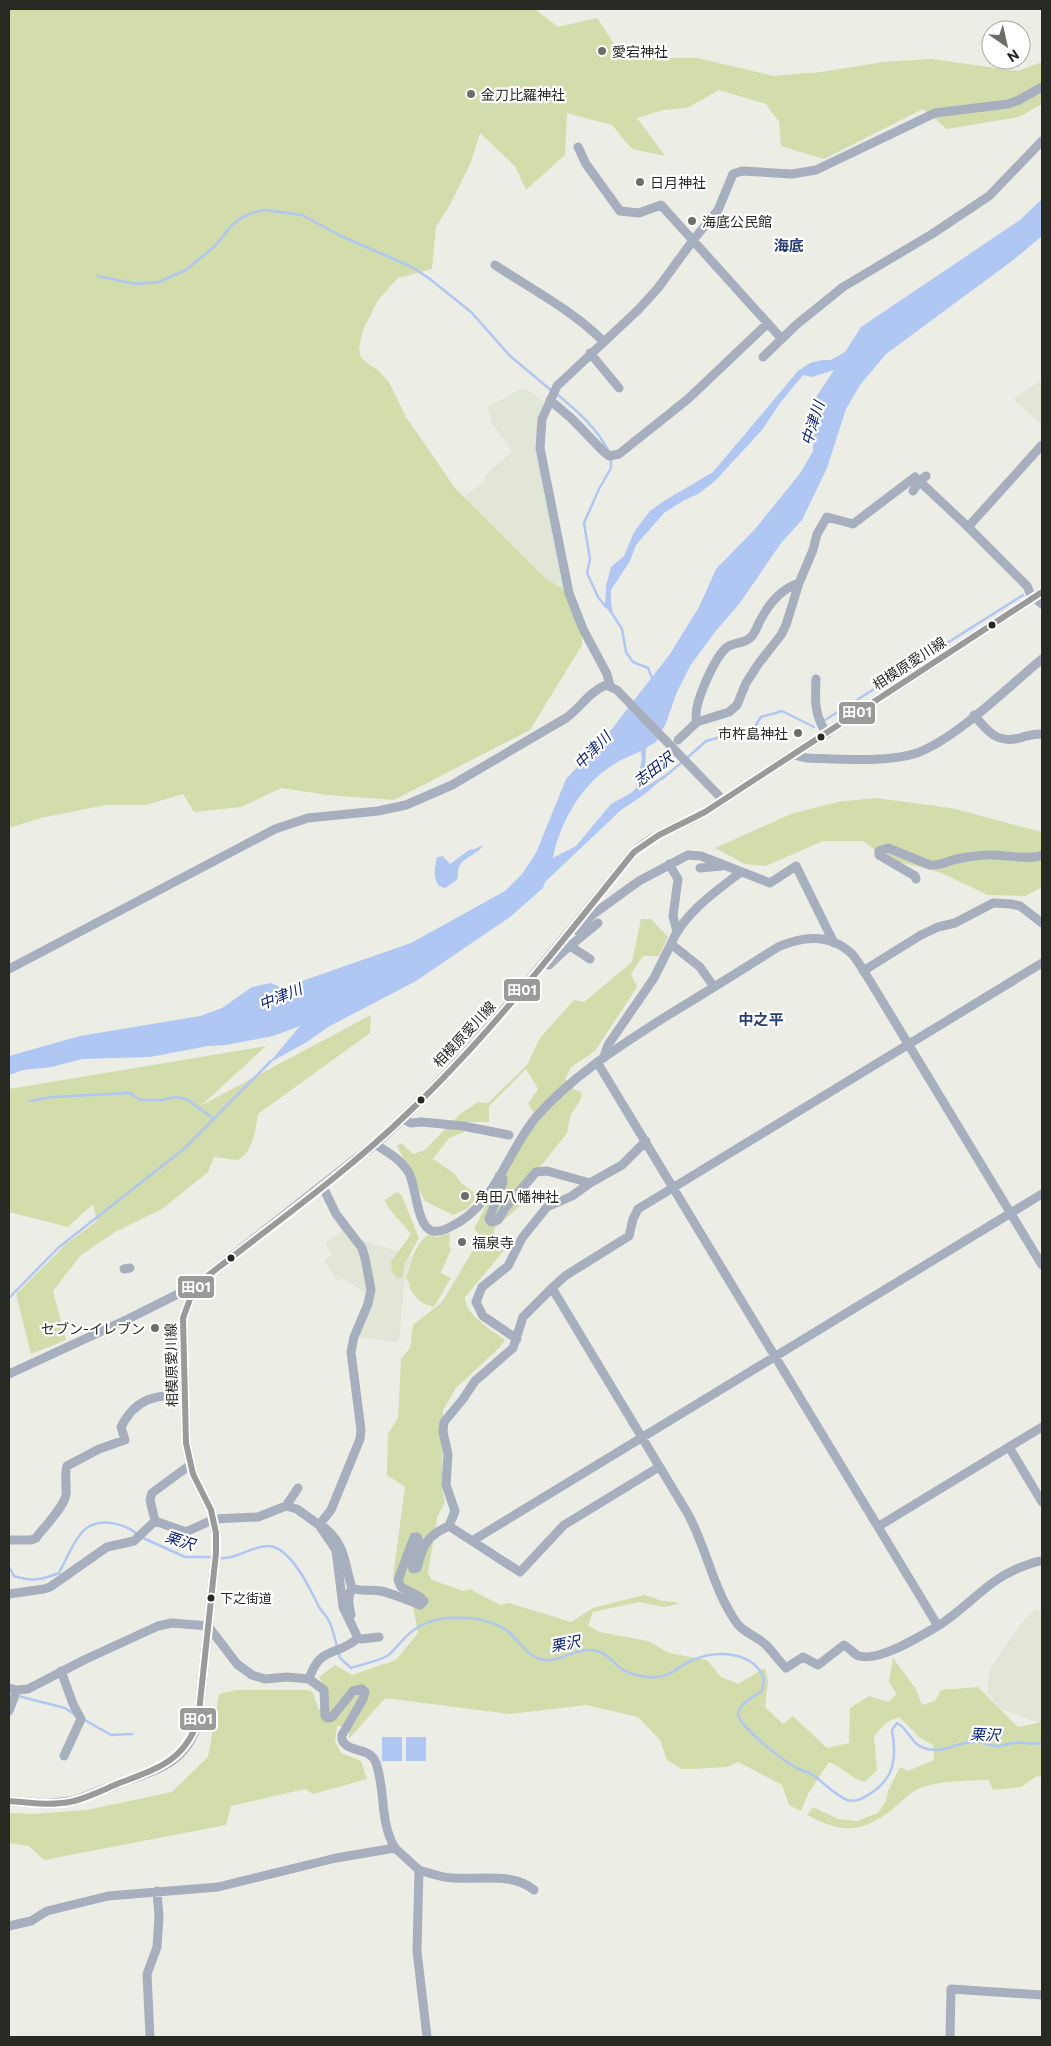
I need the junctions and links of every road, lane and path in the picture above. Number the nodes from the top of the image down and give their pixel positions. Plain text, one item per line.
1 (1042, 87) edge
2 (1042, 142) edge
3 (578, 147) dead end
4 (694, 239) junction
5 (495, 265) dead end
6 (768, 323) junction
7 (781, 338) junction
8 (603, 341) junction
9 (590, 353) junction
10 (763, 357) dead end
11 (618, 384) dead end
12 (550, 400) junction
13 (1042, 445) edge
14 (923, 479) junction
15 (913, 491) dead end
16 (968, 527) junction
17 (799, 583) junction
18 (1040, 598) edge
19 (1042, 659) edge
20 (816, 679) dead end
21 (613, 688) junction
22 (974, 715) junction
23 (697, 722) junction
24 (827, 734) junction
25 (1042, 734) edge
26 (678, 740) dead end
27 (794, 755) junction
28 (720, 796) junction
29 (1042, 855) edge
30 (669, 864) junction
31 (723, 865) junction
32 (700, 868) dead end
33 (741, 872) junction
34 (916, 879) dead end
35 (1042, 923) edge
36 (598, 924) dead end
37 (572, 929) junction
38 (677, 932) junction
39 (834, 943) junction
40 (671, 944) junction
41 (570, 946) junction
42 (590, 960) dead end
43 (544, 963) junction
44 (1042, 963) edge
45 (9, 969) edge
46 (863, 971) junction
47 (714, 987) junction
48 (909, 1044) junction
49 (600, 1059) junction
50 (402, 1119) junction
51 (509, 1134) dead end
52 (646, 1141) junction
53 (375, 1144) junction
54 (499, 1176) junction
55 (590, 1183) junction
56 (322, 1185) junction
57 (674, 1188) junction
58 (1042, 1194) edge
59 (1011, 1213) junction
60 (1042, 1265) edge
61 (552, 1288) junction
62 (193, 1291) junction
63 (517, 1339) junction
64 (776, 1357) junction
65 (9, 1374) edge
66 (185, 1395) junction
67 (1042, 1427) edge
68 (642, 1438) junction
69 (1009, 1447) junction
70 (190, 1464) junction
71 (659, 1466) junction
72 (298, 1488) dead end
73 (1042, 1502) edge
74 (286, 1506) junction
75 (214, 1519) junction
76 (155, 1521) junction
77 (449, 1526) junction
78 (879, 1526) junction
79 (320, 1527) junction
80 (9, 1540) edge
81 (472, 1541) junction
82 (1042, 1560) edge
83 (352, 1588) junction
84 (9, 1594) edge
85 (348, 1617) junction
86 (208, 1626) junction
87 (938, 1626) junction
88 (379, 1637) dead end
89 (358, 1638) junction
90 (60, 1671) junction
91 (309, 1679) junction
92 (13, 1689) edge
93 (9, 1711) edge
94 (64, 1756) dead end
95 (9, 1801) edge
96 (394, 1848) junction
97 (418, 1870) junction
98 (534, 1890) dead end
99 (157, 1891) junction
100 (9, 1926) edge
101 (1042, 1995) edge
102 (150, 2037) edge
103 (427, 2037) edge
104 (950, 2037) edge

1 - 4 street
2 - 7 street
3 - 4 street
4 - 6 street
4 - 8 street
5 - 8 street
6 - 7 street
6 - 12 street
7 - 10 street
8 - 9 street
9 - 11 street
9 - 12 street
12 - 21 street
13 - 16 street
14 - 15 street
14 - 16 street
14 - 17 street
16 - 18 street
17 - 23 street
17 - 23 street
18 - 24 main road, 相模原愛川線
19 - 22 street
20 - 24 street
21 - 28 street
21 - 45 street
22 - 25 street
22 - 27 street
23 - 26 street
24 - 27 main road, 相模原愛川線
27 - 28 main road, 相模原愛川線
28 - 37 main road, 相模原愛川線
29 - 34 street
30 - 31 street
30 - 37 street
30 - 38 street
31 - 32 street
31 - 33 street
33 - 38 street
33 - 39 street
35 - 46 street
36 - 41 street
37 - 43 main road, 相模原愛川線
38 - 40 street
39 - 46 street
39 - 47 street
40 - 47 street
40 - 49 street
41 - 42 street
41 - 43 street
43 - 50 main road, 相模原愛川線
44 - 48 street
46 - 48 street
47 - 49 street
48 - 57 street
48 - 59 street
49 - 52 street
49 - 54 street
50 - 51 street
50 - 53 main road, 相模原愛川線
52 - 55 street
52 - 57 street
53 - 54 street
53 - 56 main road, 相模原愛川線
54 - 55 street
55 - 63 street
56 - 62 main road, 相模原愛川線
56 - 79 street
57 - 61 street
57 - 64 street
58 - 59 street
59 - 60 street
59 - 64 street
61 - 63 street
61 - 68 street
62 - 65 street
62 - 66 main road, 相模原愛川線
63 - 77 street
64 - 68 street
64 - 78 street
66 - 70 main road, 相模原愛川線
66 - 80 street
67 - 69 street
68 - 71 street
68 - 81 street
69 - 73 street
69 - 78 street
70 - 75 main road, 相模原愛川線
70 - 76 street
71 - 81 street
71 - 87 street
72 - 74 street
74 - 75 street
74 - 79 street
75 - 76 street
75 - 86 main road, 相模原愛川線
76 - 84 street
77 - 81 street
77 - 83 street
78 - 87 street
79 - 83 street
79 - 85 street
82 - 87 street
83 - 85 street
85 - 89 street
86 - 90 street
86 - 91 street
86 - 95 main road
88 - 89 street
89 - 91 street
90 - 92 street
90 - 94 street
91 - 96 street
92 - 93 street
96 - 97 street
96 - 99 street
97 - 98 street
97 - 103 street
99 - 100 street
99 - 102 street
101 - 104 street

